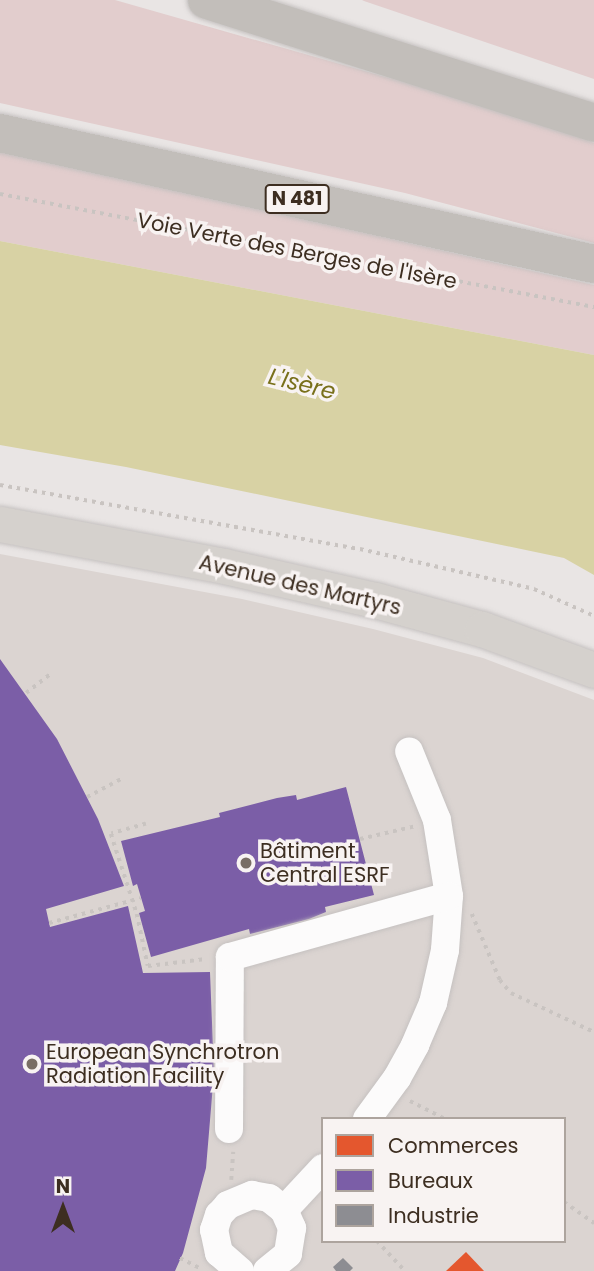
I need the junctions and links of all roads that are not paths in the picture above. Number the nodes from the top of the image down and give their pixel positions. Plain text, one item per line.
1 (207, 0) edge
2 (594, 123) edge
3 (0, 133) edge
4 (594, 264) edge
5 (0, 524) edge
6 (594, 670) edge
7 (409, 751) dead end
8 (449, 905) junction
9 (369, 1117) edge
10 (229, 1129) dead end
11 (321, 1170) edge
12 (284, 1210) junction
13 (220, 1268) edge
14 (280, 1268) edge

1 - 2 highway
3 - 4 highway, N 481
5 - 6 main road, Avenue des Martyrs
7 - 8 lane
8 - 9 lane
8 - 10 lane
11 - 12 lane
12 - 13 lane
12 - 14 lane

